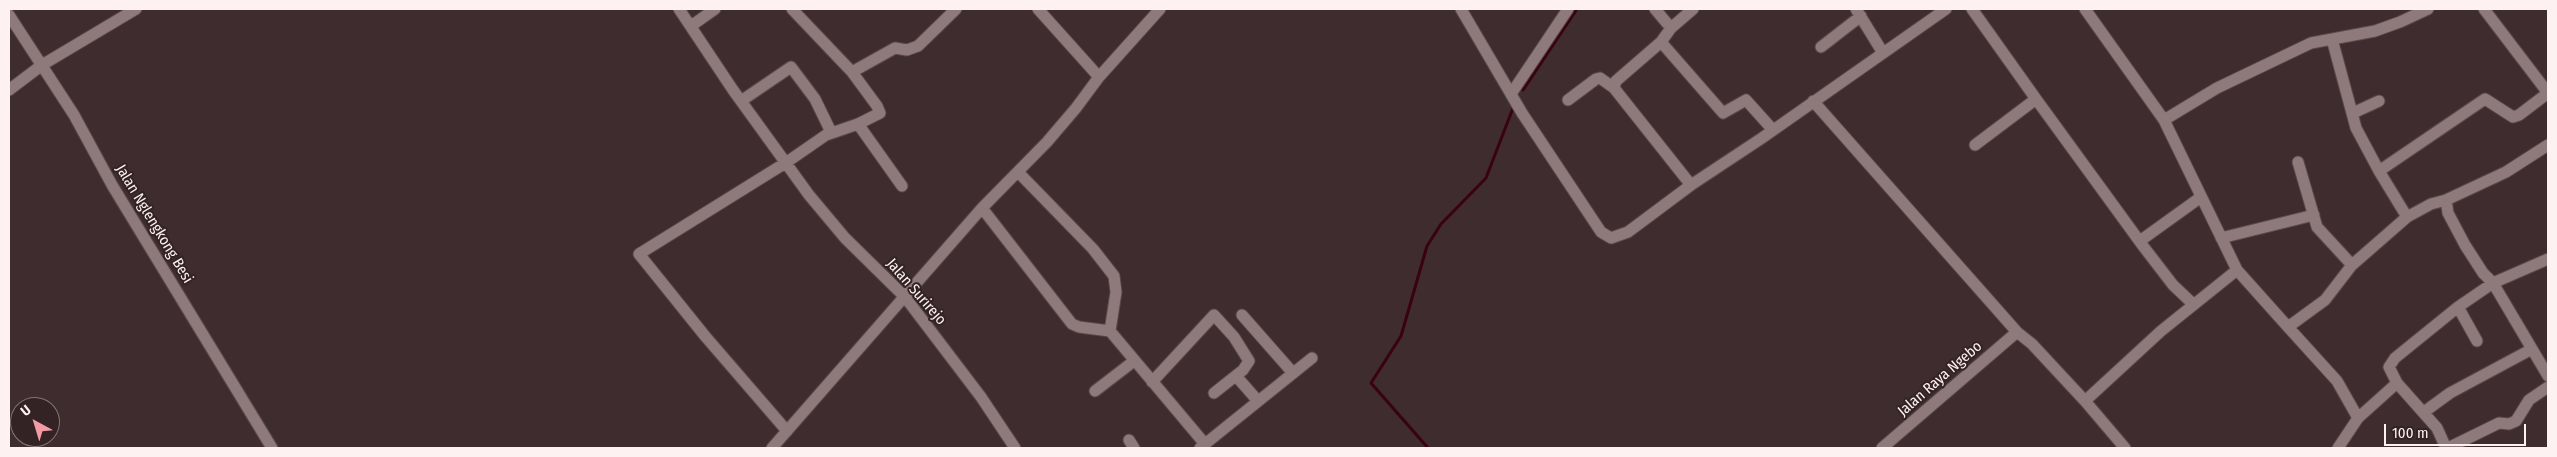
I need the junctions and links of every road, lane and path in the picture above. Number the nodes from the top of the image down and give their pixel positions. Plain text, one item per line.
1 (136, 9) edge
2 (679, 9) edge
3 (715, 9) edge
4 (792, 9) edge
5 (956, 9) edge
6 (1038, 9) edge
7 (1160, 9) edge
8 (1462, 9) edge
9 (1568, 9) edge
10 (1656, 9) edge
11 (1693, 9) edge
12 (1946, 9) edge
13 (1972, 9) edge
14 (2085, 9) edge
15 (2428, 9) edge
16 (2484, 9) edge
17 (1859, 12) edge
18 (9, 15) edge
19 (690, 26) junction
20 (1671, 28) junction
21 (2332, 38) junction
22 (1661, 42) junction
23 (1820, 47) dead end
24 (1883, 53) junction
25 (42, 65) junction
26 (852, 72) junction
27 (1099, 77) junction
28 (1614, 88) junction
29 (9, 90) edge
30 (2548, 93) edge
31 (1511, 94) junction
32 (2036, 99) junction
33 (1568, 100) dead end
34 (741, 101) junction
35 (1813, 101) junction
36 (2379, 101) dead end
37 (2353, 113) junction
38 (2164, 120) junction
39 (858, 124) junction
40 (1773, 130) junction
41 (831, 132) junction
42 (1975, 145) dead end
43 (2548, 145) edge
44 (787, 162) junction
45 (2298, 162) dead end
46 (2378, 171) junction
47 (1018, 172) junction
48 (1691, 185) junction
49 (902, 186) dead end
50 (2201, 198) junction
51 (2446, 200) junction
52 (982, 208) junction
53 (2314, 215) junction
54 (2408, 217) junction
55 (2144, 238) dead end
56 (2221, 238) junction
57 (2548, 259) edge
58 (2352, 265) junction
59 (2237, 270) junction
60 (2494, 283) junction
61 (905, 297) junction
62 (2193, 304) junction
63 (2458, 307) junction
64 (1242, 315) dead end
65 (2288, 327) junction
66 (1110, 331) junction
67 (2017, 332) junction
68 (2477, 340) dead end
69 (2532, 349) junction
70 (1312, 358) dead end
71 (1134, 361) junction
72 (1293, 373) junction
73 (1236, 376) junction
74 (2548, 376) edge
75 (1152, 382) junction
76 (2397, 383) junction
77 (2548, 387) edge
78 (1095, 391) dead end
79 (1214, 393) dead end
80 (1258, 401) junction
81 (2085, 401) junction
82 (2424, 412) junction
83 (2358, 418) junction
84 (787, 431) junction
85 (1202, 446) edge
86 (272, 448) edge
87 (772, 448) edge
88 (1015, 448) edge
89 (1882, 448) edge
90 (2125, 448) edge
91 (2338, 448) edge
92 (2447, 448) edge

1 - 25 street
2 - 19 street, Jalan Surirejo
3 - 19 street
4 - 26 street
5 - 26 street
6 - 27 street
7 - 27 street
8 - 31 street
9 - 31 street
10 - 20 street
11 - 20 street
12 - 24 street
13 - 32 street
14 - 38 street
15 - 21 street
16 - 30 street
17 - 23 street
17 - 24 street
18 - 25 street, Jalan Nglengkong Besi
19 - 34 street, Jalan Surirejo
20 - 22 street
21 - 37 street
21 - 38 street
22 - 28 street
22 - 40 street
24 - 35 street
25 - 29 street
25 - 86 street, Jalan Nglengkong Besi
26 - 39 street
27 - 47 street
28 - 33 street
28 - 48 street
30 - 46 street
31 - 48 street
32 - 42 street
32 - 62 street
34 - 41 street
34 - 44 street, Jalan Surirejo
35 - 40 street
35 - 67 street
36 - 37 street
37 - 46 street
38 - 50 street
39 - 41 street
39 - 49 street
40 - 48 street
41 - 44 street
43 - 51 street
44 - 61 street, Jalan Surirejo
44 - 84 street
45 - 53 street
46 - 54 street
47 - 52 street
47 - 66 street
50 - 55 street
50 - 56 street
51 - 54 street
51 - 60 street
52 - 61 street
52 - 66 street
53 - 56 street
53 - 58 street
54 - 58 street
56 - 59 street
57 - 60 street
58 - 65 street
59 - 62 street
59 - 65 street
60 - 63 street
60 - 69 street
61 - 84 street
61 - 88 street, Jalan Surirejo
62 - 81 street
63 - 68 street
63 - 76 street
64 - 72 street
65 - 83 street
66 - 71 street
67 - 81 street
67 - 89 street, Jalan Raya Ngebo
69 - 74 street
69 - 82 street
70 - 72 street
71 - 75 street
71 - 78 street
72 - 80 street
73 - 75 street
73 - 79 street
73 - 80 street
75 - 85 street
76 - 82 street
76 - 83 street
77 - 92 street
80 - 85 street
81 - 90 street
82 - 92 street
83 - 91 street
84 - 87 street

